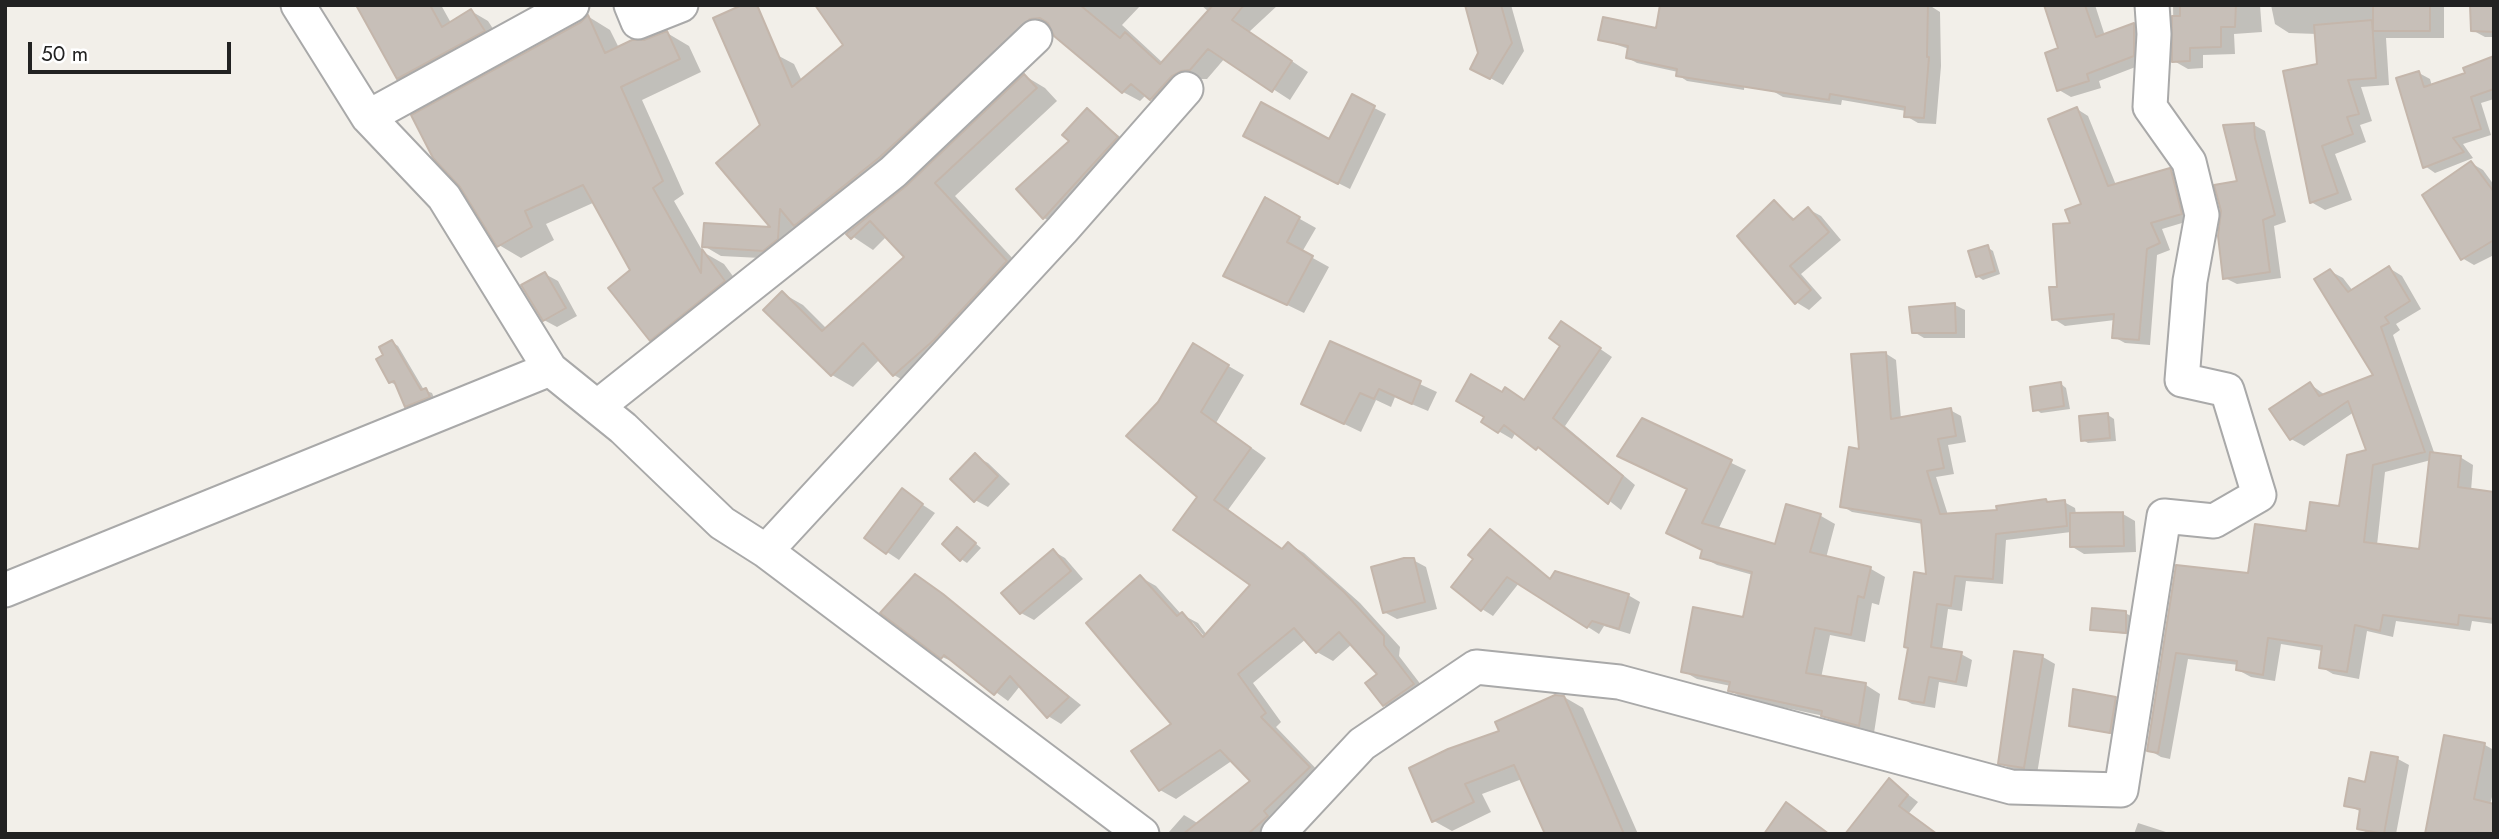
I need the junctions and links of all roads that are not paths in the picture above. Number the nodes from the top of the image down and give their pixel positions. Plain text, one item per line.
1 (298, 5) edge
2 (572, 5) edge
3 (631, 5) edge
4 (681, 5) edge
5 (2152, 5) edge
6 (1035, 37) dead end
7 (1186, 89) dead end
8 (368, 117) junction
9 (550, 369) junction
10 (597, 407) junction
11 (766, 551) junction
12 (5, 590) edge
13 (1142, 834) edge
14 (1278, 834) edge

1 - 8 street
2 - 8 street
3 - 4 street
5 - 14 street
6 - 10 street
7 - 11 street
8 - 9 street
9 - 10 street
9 - 12 street
10 - 11 street
11 - 13 street

